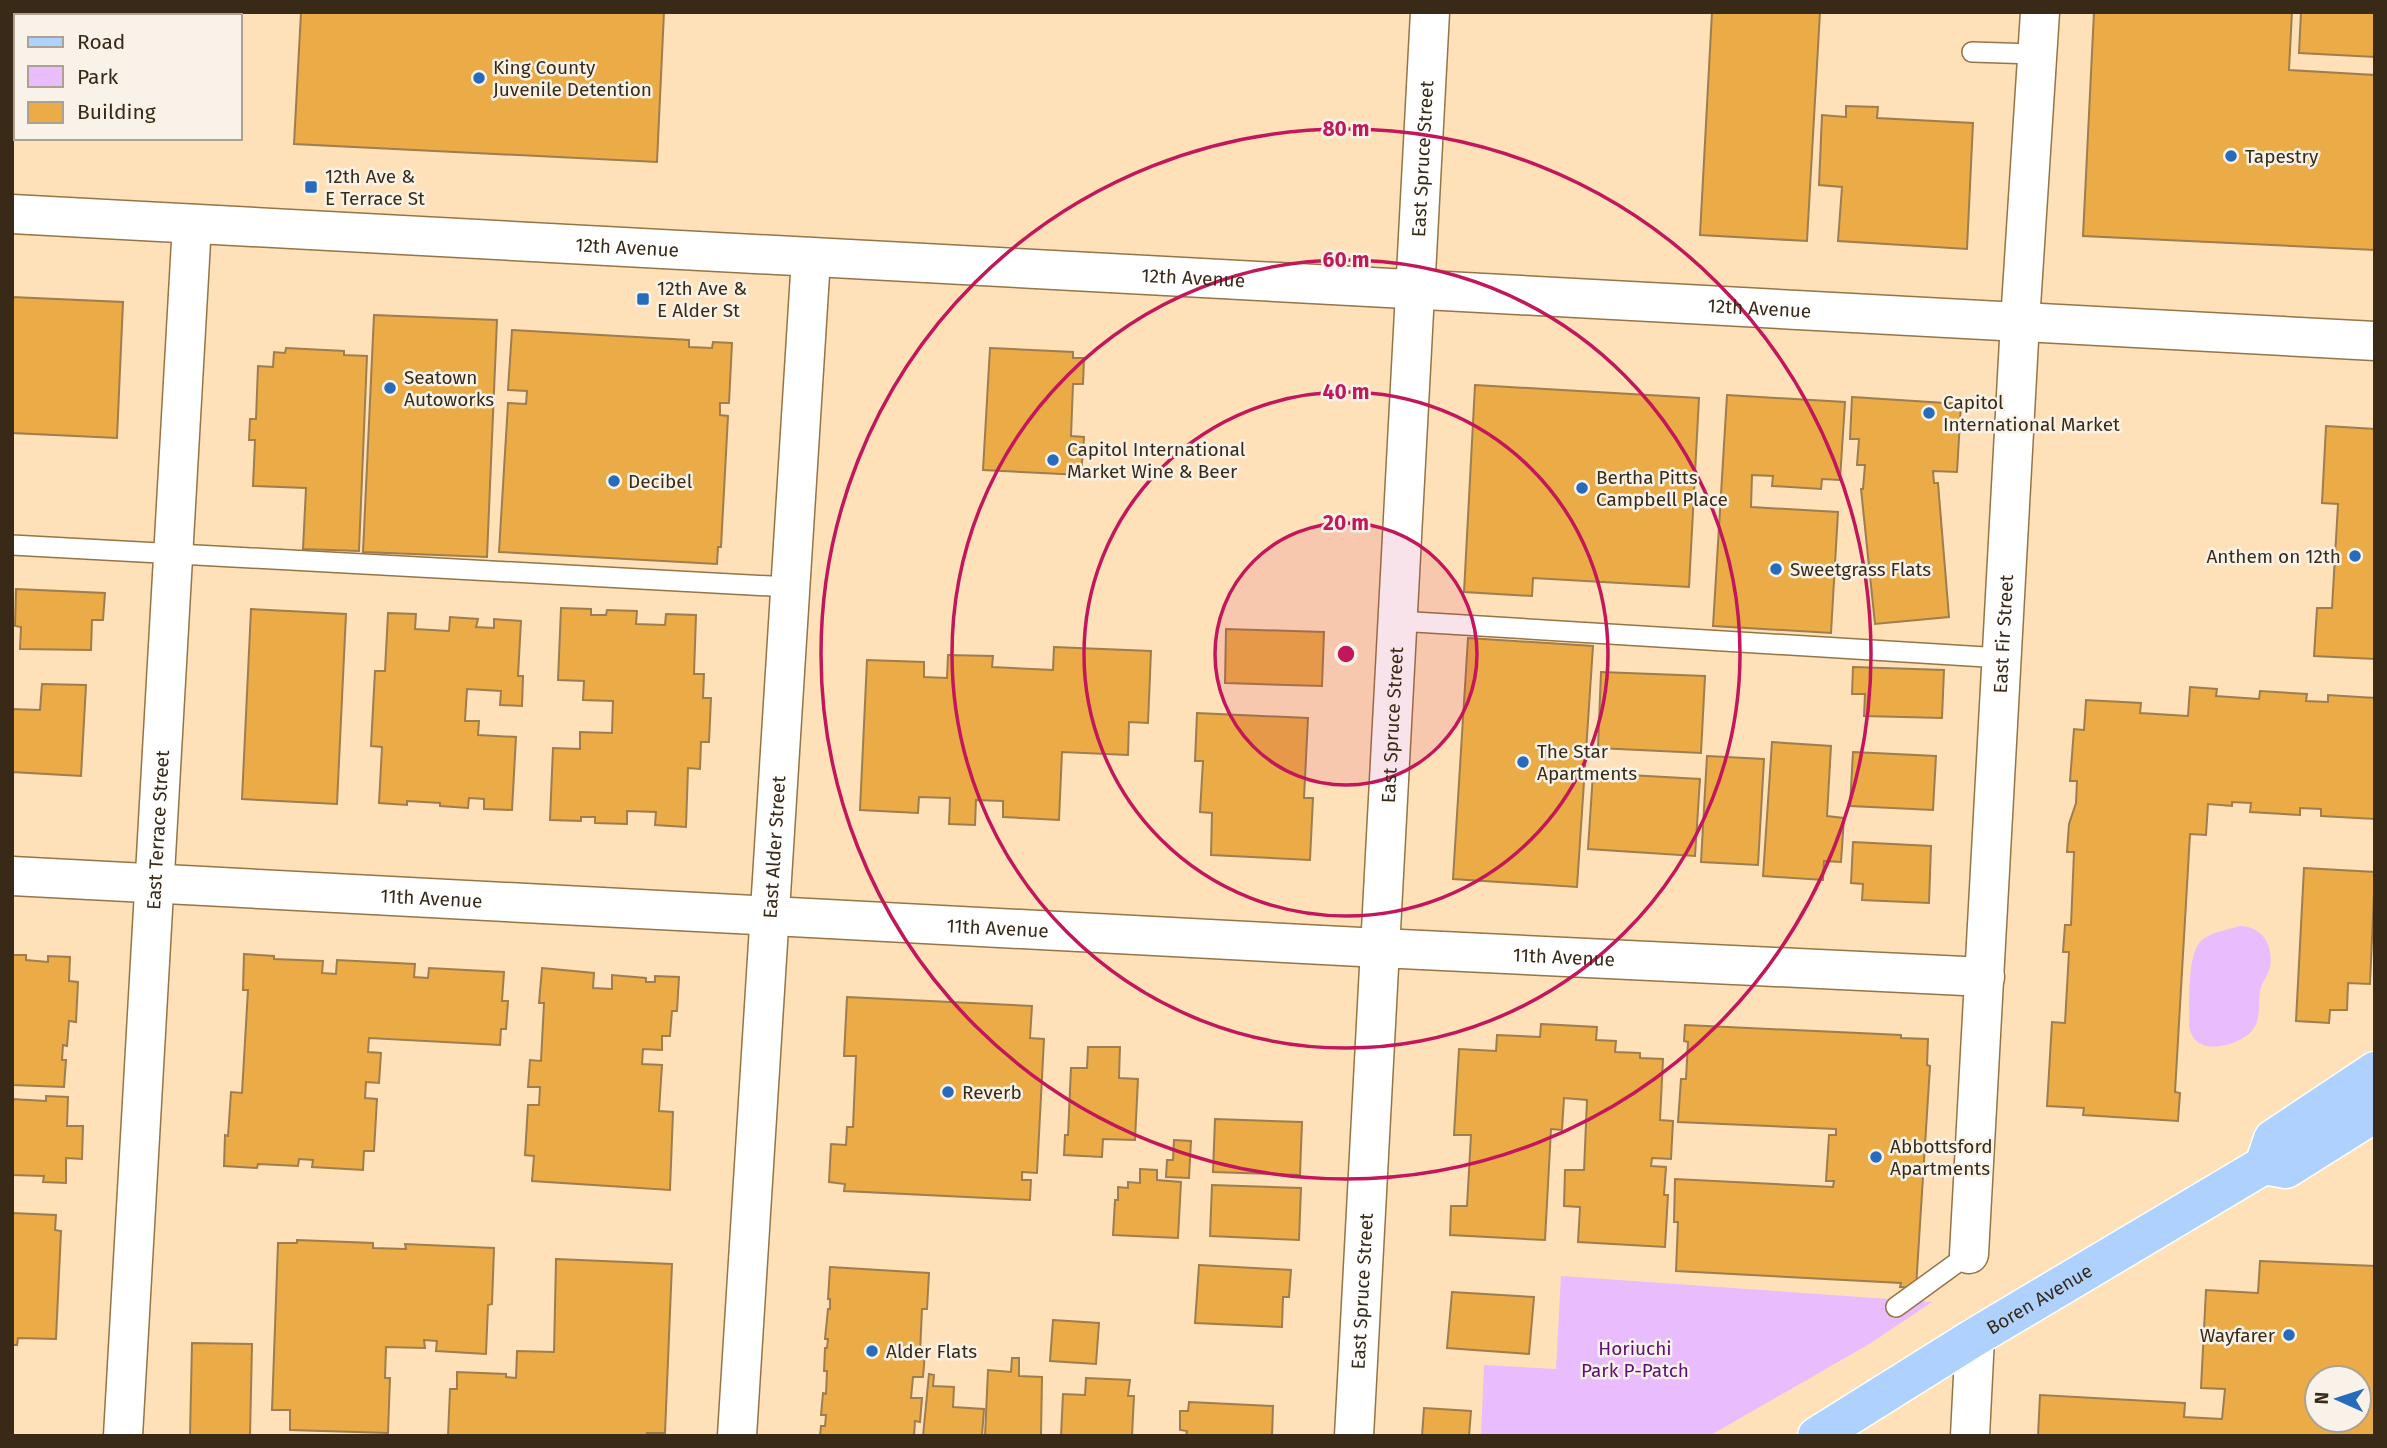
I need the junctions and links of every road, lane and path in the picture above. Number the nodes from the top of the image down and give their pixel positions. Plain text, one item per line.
1 (1430, 12) edge
2 (2040, 12) edge
3 (1972, 52) dead end
4 (2037, 54) junction
5 (12, 214) edge
6 (192, 224) junction
7 (811, 258) junction
8 (1416, 290) junction
9 (2020, 322) junction
10 (2375, 341) edge
11 (12, 545) edge
12 (173, 555) junction
13 (789, 587) junction
14 (1398, 621) junction
15 (2002, 658) junction
16 (12, 876) edge
17 (155, 883) junction
18 (769, 916) junction
19 (1380, 948) junction
20 (1985, 977) junction
21 (2375, 1071) edge
22 (2375, 1113) edge
23 (2264, 1165) junction
24 (1969, 1254) joint
25 (1896, 1307) dead end
26 (1975, 1337) junction
27 (123, 1436) edge
28 (737, 1436) edge
29 (1354, 1436) edge
30 (1817, 1436) edge
31 (1970, 1436) edge

1 - 8 street, East Spruce Street
2 - 4 street, East Fir Street
3 - 4 lane
4 - 9 street, East Fir Street
5 - 6 street, 12th Avenue
6 - 7 street, 12th Avenue
6 - 12 street, East Terrace Street
7 - 8 street, 12th Avenue
7 - 13 street, East Alder Street
8 - 9 street, 12th Avenue
8 - 14 street, East Spruce Street
9 - 10 street, 12th Avenue
9 - 15 street, East Fir Street
11 - 12 lane
12 - 13 lane
12 - 17 street, East Terrace Street
13 - 18 street, East Alder Street
14 - 15 lane
14 - 19 street, East Spruce Street
15 - 20 street, East Fir Street
16 - 17 street, 11th Avenue
17 - 18 street, 11th Avenue
17 - 27 street, East Terrace Street
18 - 19 street, 11th Avenue
18 - 28 street, East Alder Street
19 - 20 street, 11th Avenue
19 - 29 street, East Spruce Street
20 - 24 street, East Fir Street
21 - 23 main road
22 - 23 main road, Boren Avenue
23 - 26 main road, Boren Avenue
24 - 25 lane
26 - 30 main road, Boren Avenue
26 - 31 street

